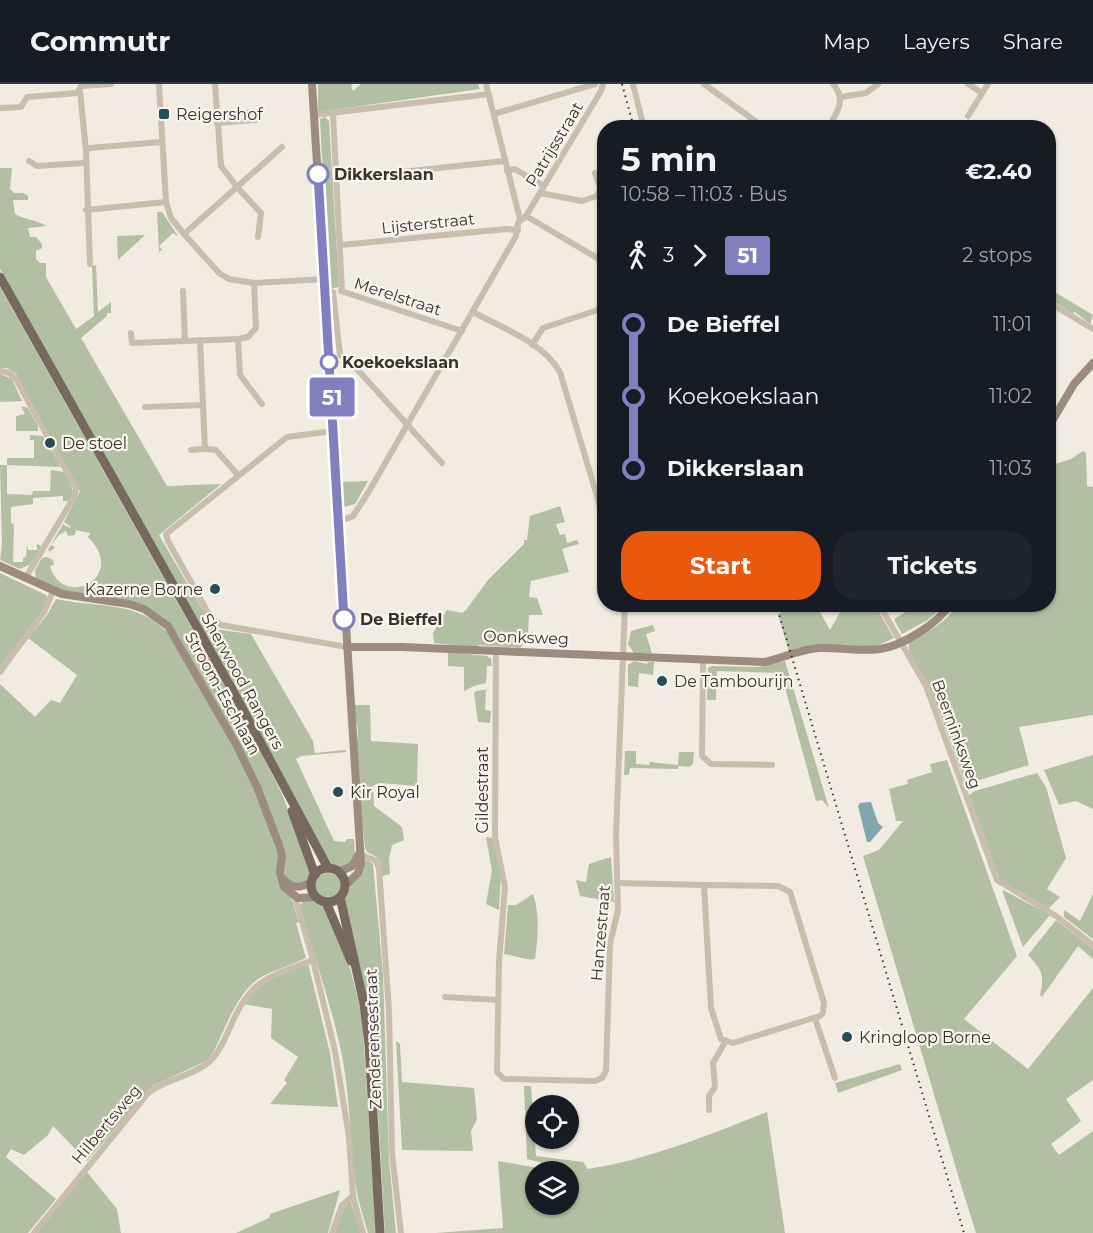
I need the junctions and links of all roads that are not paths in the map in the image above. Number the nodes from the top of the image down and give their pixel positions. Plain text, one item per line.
1 (111, 84) edge
2 (159, 84) edge
3 (215, 84) edge
4 (312, 84) edge
5 (486, 84) edge
6 (595, 84) edge
7 (603, 84) edge
8 (633, 84) edge
9 (704, 84) edge
10 (833, 84) edge
11 (878, 84) edge
12 (967, 84) edge
13 (988, 84) edge
14 (82, 87) edge
15 (982, 93) junction
16 (489, 94) junction
17 (841, 97) junction
18 (0, 108) edge
19 (333, 114) junction
20 (494, 114) junction
21 (217, 115) junction
22 (314, 115) junction
23 (968, 116) dead end
24 (642, 120) edge
25 (754, 120) edge
26 (833, 120) edge
27 (217, 123) junction
28 (162, 142) junction
29 (282, 147) dead end
30 (86, 151) junction
31 (29, 161) dead end
32 (504, 161) junction
33 (84, 163) junction
34 (507, 171) junction
35 (595, 173) dead end
36 (597, 178) edge
37 (337, 179) junction
38 (237, 186) junction
39 (544, 186) junction
40 (540, 193) junction
41 (597, 196) edge
42 (165, 202) junction
43 (86, 210) junction
44 (523, 218) junction
45 (518, 230) junction
46 (184, 234) junction
47 (258, 237) dead end
48 (341, 245) junction
49 (597, 258) edge
50 (90, 264) dead end
51 (0, 277) edge
52 (325, 279) junction
53 (254, 284) junction
54 (183, 291) dead end
55 (342, 291) junction
56 (330, 293) junction
57 (1056, 307) edge
58 (597, 310) edge
59 (473, 312) junction
60 (1093, 328) edge
61 (462, 331) junction
62 (131, 333) dead end
63 (238, 339) junction
64 (200, 340) junction
65 (185, 341) junction
66 (532, 345) junction
67 (340, 355) junction
68 (329, 358) junction
69 (1093, 363) edge
70 (0, 370) edge
71 (262, 404) dead end
72 (203, 405) junction
73 (145, 407) dead end
74 (1056, 414) edge
75 (406, 426) junction
76 (333, 431) junction
77 (205, 449) junction
78 (191, 450) dead end
79 (442, 463) dead end
80 (238, 475) junction
81 (597, 496) edge
82 (339, 522) junction
83 (0, 566) edge
84 (26, 577) junction
85 (53, 591) junction
86 (625, 612) edge
87 (883, 612) edge
88 (943, 612) edge
89 (900, 642) junction
90 (347, 647) junction
91 (496, 651) junction
92 (624, 656) junction
93 (704, 660) junction
94 (0, 672) edge
95 (772, 765) dead end
96 (282, 787) junction
97 (360, 854) junction
98 (328, 868) junction
99 (339, 872) junction
100 (282, 878) junction
101 (313, 878) junction
102 (618, 883) junction
103 (704, 885) junction
104 (292, 886) junction
105 (345, 886) junction
106 (295, 896) junction
107 (316, 897) junction
108 (340, 897) junction
109 (326, 902) junction
110 (1093, 945) edge
111 (314, 960) junction
112 (356, 973) junction
113 (445, 997) dead end
114 (498, 1000) junction
115 (815, 1018) junction
116 (724, 1042) junction
117 (835, 1078) dead end
118 (506, 1079) joint
119 (709, 1110) dead end
120 (353, 1196) junction
121 (34, 1233) edge
122 (332, 1233) edge
123 (363, 1233) edge
124 (380, 1233) edge
125 (401, 1233) edge

1 - 14 street
2 - 28 street
3 - 21 street
4 - 22 street
5 - 16 street
6 - 20 street
7 - 39 street, Patrijsstraat
8 - 24 street
9 - 25 street
10 - 17 street
11 - 17 street
12 - 15 street
13 - 15 street
14 - 18 street
14 - 30 street
15 - 23 street
16 - 19 street
16 - 20 street
17 - 26 street
19 - 22 street
19 - 37 street
20 - 32 street
21 - 27 street
21 - 27 street
22 - 52 street
27 - 38 street
28 - 30 street
28 - 42 street
29 - 38 street
30 - 33 street
31 - 33 street
32 - 34 street
32 - 37 street
33 - 43 street
34 - 39 street
34 - 44 street
35 - 36 street
37 - 48 street
38 - 46 street
38 - 47 street
39 - 40 street, Patrijsstraat
40 - 41 street
40 - 44 street, Patrijsstraat
42 - 43 street
42 - 46 street
43 - 50 street
44 - 45 street
44 - 49 street
45 - 48 street, Lijsterstraat
45 - 59 street
46 - 53 street
48 - 55 street
51 - 96 main road, Sherwood Rangers
52 - 53 street
52 - 56 street
53 - 63 street
54 - 65 street
55 - 56 street, Merelstraat
55 - 61 street, Merelstraat
56 - 67 street
56 - 68 street
57 - 60 street
58 - 66 street
59 - 61 street
59 - 66 street
61 - 75 street
62 - 65 street
63 - 64 street
63 - 71 street
64 - 65 street
64 - 72 street
66 - 81 street
67 - 68 street
67 - 75 street
68 - 76 street
69 - 74 street
70 - 84 street
72 - 73 street
72 - 77 street
75 - 79 street
75 - 82 street
76 - 80 street
76 - 82 street
77 - 78 street
77 - 80 street
80 - 90 street
82 - 90 street
83 - 84 street, Stroom-Eschlaan
84 - 85 street, Stroom-Eschlaan
85 - 94 street
85 - 100 street, Stroom-Eschlaan
86 - 92 street, Hanzestraat
87 - 89 street, Beerninksweg
88 - 89 street, Oonksweg
89 - 93 street, Oonksweg
89 - 110 street, Beerninksweg
90 - 91 street, Oonksweg
90 - 97 street
91 - 92 street, Oonksweg
91 - 114 street, Gildestraat
92 - 93 street, Oonksweg
92 - 102 street, Hanzestraat
93 - 95 street
96 - 98 main road, Sherwood Rangers
96 - 101 main road, Sherwood Rangers
97 - 99 street
97 - 105 street
97 - 125 street, Zenderensestraat
98 - 99 main road
98 - 101 main road
99 - 105 main road
100 - 104 street
100 - 106 street
101 - 104 street
101 - 107 main road
102 - 103 street
102 - 118 street, Hanzestraat
103 - 115 street
103 - 116 street
104 - 106 street, Zenderensestraat
105 - 108 main road
106 - 107 street
106 - 111 street, Zenderensestraat
107 - 109 main road
108 - 109 main road
108 - 112 main road, Zenderensestraat
109 - 112 main road, Zenderensestraat
111 - 120 street, Zenderensestraat
111 - 121 street, Hilbertsweg
112 - 124 main road, Zenderensestraat
113 - 114 street
114 - 118 street, Gildestraat
115 - 116 street
115 - 117 street
116 - 119 street
120 - 122 street
120 - 123 street, Zenderensestraat

